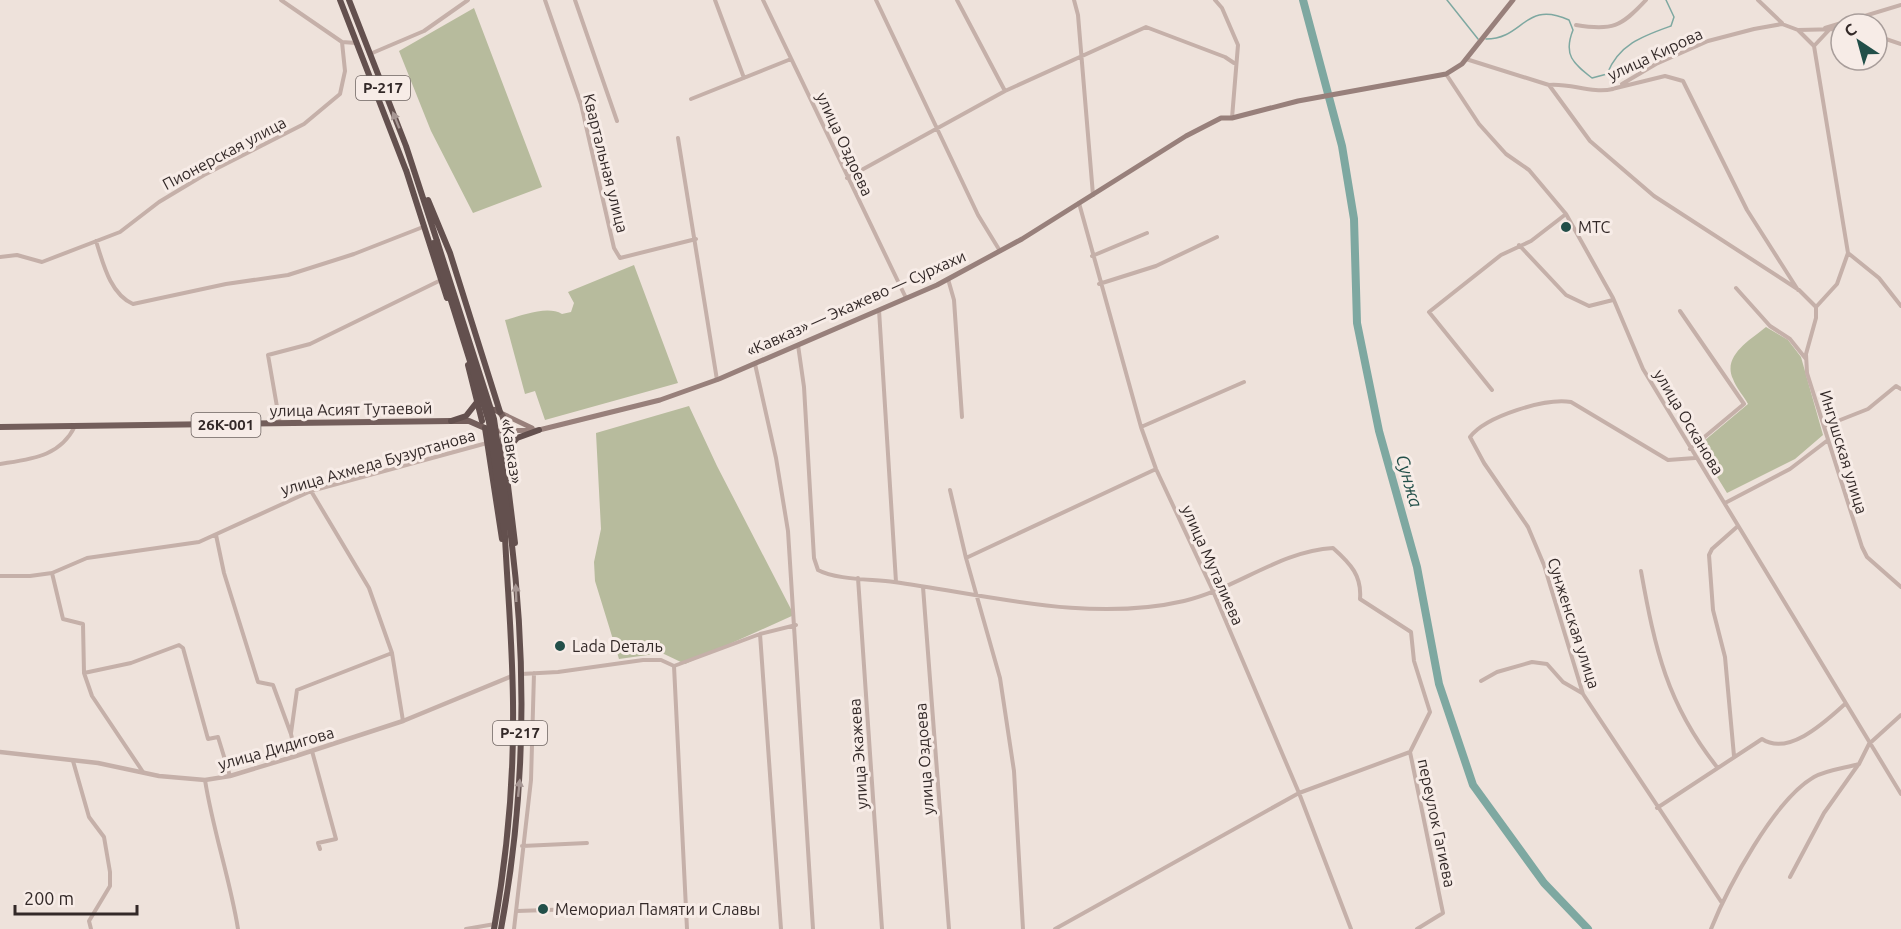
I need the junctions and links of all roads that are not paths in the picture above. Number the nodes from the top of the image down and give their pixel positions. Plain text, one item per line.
1 (280, 0) edge
2 (340, 0) edge
3 (349, 0) edge
4 (468, 0) edge
5 (545, 0) edge
6 (575, 0) edge
7 (715, 0) edge
8 (763, 0) edge
9 (876, 0) edge
10 (957, 0) edge
11 (1074, 0) edge
12 (1215, 0) edge
13 (1514, 0) edge
14 (1646, 0) edge
15 (1758, 0) edge
16 (1901, 5) edge
17 (1782, 24) junction
18 (1576, 25) dead end
19 (1798, 30) junction
20 (1818, 30) junction
21 (1829, 30) joint
22 (342, 42) junction
23 (357, 43) junction
24 (1814, 46) junction
25 (370, 54) junction
26 (1081, 55) junction
27 (792, 59) junction
28 (1466, 59) junction
29 (1234, 63) junction
30 (1446, 74) junction
31 (744, 78) junction
32 (1549, 85) junction
33 (1612, 89) junction
34 (1005, 91) junction
35 (691, 99) dead end
36 (1232, 118) junction
37 (617, 121) dead end
38 (937, 127) junction
39 (678, 138) dead end
40 (406, 170) junction
41 (416, 175) junction
42 (847, 178) junction
43 (1093, 195) junction
44 (1078, 203) junction
45 (1566, 214) junction
46 (423, 227) junction
47 (1147, 232) dead end
48 (1217, 237) dead end
49 (696, 239) junction
50 (96, 241) junction
51 (435, 242) junction
52 (1519, 245) junction
53 (1000, 251) junction
54 (1848, 253) junction
55 (1092, 256) junction
56 (0, 257) edge
57 (948, 279) junction
58 (441, 280) junction
59 (1100, 284) junction
60 (1736, 288) dead end
61 (1799, 290) junction
62 (906, 298) junction
63 (1613, 300) junction
64 (1901, 306) edge
65 (1816, 307) junction
66 (879, 310) junction
67 (1680, 311) dead end
68 (798, 345) junction
69 (1806, 359) junction
70 (755, 363) junction
71 (717, 380) junction
72 (1244, 382) dead end
73 (1901, 389) edge
74 (1492, 390) dead end
75 (477, 402) junction
76 (500, 412) junction
77 (962, 417) dead end
78 (451, 421) junction
79 (484, 421) junction
80 (504, 422) junction
81 (280, 424) junction
82 (75, 425) junction
83 (1825, 426) junction
84 (0, 427) edge
85 (1141, 427) junction
86 (539, 430) junction
87 (495, 431) junction
88 (504, 431) junction
89 (1828, 440) junction
90 (488, 442) junction
91 (1690, 449) junction
92 (504, 453) junction
93 (1695, 458) junction
94 (0, 464) edge
95 (1156, 469) junction
96 (950, 490) dead end
97 (311, 491) junction
98 (1725, 503) junction
99 (1738, 526) junction
100 (216, 535) junction
101 (508, 536) junction
102 (966, 558) junction
103 (507, 572) junction
104 (1641, 572) dead end
105 (52, 573) junction
106 (515, 573) junction
107 (0, 576) edge
108 (858, 578) junction
109 (896, 582) junction
110 (1901, 587) edge
111 (923, 588) junction
112 (1213, 591) junction
113 (977, 594) junction
114 (796, 625) junction
115 (760, 634) junction
116 (392, 652) junction
117 (674, 666) junction
118 (84, 673) junction
119 (534, 673) junction
120 (516, 675) junction
121 (1481, 681) dead end
122 (1583, 694) junction
123 (1845, 704) junction
124 (1901, 716) edge
125 (403, 721) junction
126 (291, 734) junction
127 (1869, 744) junction
128 (312, 751) junction
129 (0, 752) edge
130 (1410, 752) junction
131 (296, 756) junction
132 (1734, 756) junction
133 (73, 761) junction
134 (1859, 764) junction
135 (1718, 767) junction
136 (143, 773) junction
137 (230, 776) junction
138 (205, 780) junction
139 (1299, 793) junction
140 (1901, 794) edge
141 (1657, 808) junction
142 (587, 843) dead end
143 (522, 846) junction
144 (320, 849) dead end
145 (1790, 877) dead end
146 (1722, 903) junction
147 (607, 908) dead end
148 (517, 911) junction
149 (495, 927) edge
150 (91, 929) edge
151 (238, 929) edge
152 (466, 929) edge
153 (501, 929) edge
154 (514, 929) edge
155 (687, 929) edge
156 (781, 929) edge
157 (813, 929) edge
158 (882, 929) edge
159 (949, 929) edge
160 (1023, 929) edge
161 (1055, 929) edge
162 (1351, 929) edge
163 (1417, 929) edge
164 (1711, 929) edge

1 - 22 street
2 - 23 highway, «Кавказ» / Р-217
3 - 25 highway, «Кавказ» / Р-217
4 - 25 street
5 - 49 street, Квартальная улица
6 - 37 street
7 - 31 street
8 - 27 street, улица Оздоева
9 - 38 street
10 - 34 street
11 - 26 street
12 - 29 street
13 - 28 main road
14 - 18 street
15 - 17 street
16 - 20 street
17 - 19 street
17 - 33 street, улица Кирова
19 - 20 street
19 - 24 street
20 - 21 street
21 - 24 street
22 - 23 street
22 - 50 street, Пионерская улица
23 - 40 highway, «Кавказ» / Р-217
24 - 54 street
41 -> 25 highway, «Кавказ» / Р-217
26 - 29 street
26 - 34 street
26 - 43 street
27 - 31 street
27 - 42 street, улица Оздоева
28 - 30 main road
28 - 32 street, улица Кирова
29 - 36 street
30 - 36 main road, «Кавказ» — Экажево — Сурхахи
30 - 45 street, улица Осканова
31 - 35 street
32 - 33 street, улица Кирова
32 - 61 street
33 - 61 street
34 - 38 street
36 - 43 main road, «Кавказ» — Экажево — Сурхахи
38 - 42 street
38 - 53 street
39 - 49 street
40 - 46 highway, Р-217
40 - 51 highway, «Кавказ» / Р-217
41 - 51 highway, «Кавказ» / Р-217
41 - 76 highway
42 - 62 street, улица Оздоева
43 - 44 main road, «Кавказ» — Экажево — Сурхахи
44 - 53 main road, «Кавказ» — Экажево — Сурхахи
44 - 55 street, улица Муталиева
45 - 52 street
45 - 63 street, улица Осканова
46 - 50 street
46 - 58 highway, Р-217
47 - 55 street
48 - 59 street
49 - 71 street
50 - 56 street, Пионерская улица
51 - 101 highway, «Кавказ» / Р-217, bridge
52 - 63 street
52 - 74 street
53 - 57 main road, «Кавказ» — Экажево — Сурхахи
54 - 64 street
54 - 65 street
55 - 59 street, улица Муталиева
57 - 62 main road, «Кавказ» — Экажево — Сурхахи
57 - 77 street
58 - 75 highway, Р-217
58 - 81 street
59 - 85 street, улица Муталиева
60 - 69 street
61 - 65 street
62 - 66 main road, «Кавказ» — Экажево — Сурхахи
63 - 91 street, улица Осканова
65 - 69 street, Ингушская улица
66 - 68 main road, «Кавказ» — Экажево — Сурхахи
66 - 109 street
67 - 91 street
68 - 70 main road, «Кавказ» — Экажево — Сурхахи
68 - 108 street
69 - 83 street, Ингушская улица
70 - 71 main road, «Кавказ» — Экажево — Сурхахи
70 - 114 street
71 - 86 main road, «Кавказ» — Экажево — Сурхахи
72 - 85 street
73 - 83 street
75 - 78 highway
75 - 79 highway, «Кавказ»
76 - 79 main road
76 - 80 main road
76 - 86 main road
78 - 79 main road
78 - 79 main road, улица Асият Тутаевой
78 - 81 main road, улица Асият Тутаевой / 26К-001
79 - 87 main road
79 - 90 highway, «Кавказ» / Р-217
80 - 87 main road
80 - 88 highway
81 - 82 main road, улица Асият Тутаевой / 26К-001
82 - 84 main road, улица Асият Тутаевой / 26К-001
82 - 94 street
83 - 89 street, Ингушская улица
85 - 95 street, улица Муталиева
86 - 88 main road, «Кавказ» — Экажево — Сурхахи
86 - 92 highway
87 - 88 main road, «Кавказ» — Экажево — Сурхахи
88 - 92 highway
89 - 98 street
89 - 110 street, Ингушская улица
90 - 97 street, улица Ахмеда Бузуртанова
90 - 103 highway, «Кавказ» / Р-217
91 - 93 street, улица Осканова
92 - 106 highway
93 - 98 street, улица Осканова
93 - 122 street, Сунженская улица
95 - 102 street
95 - 112 street, улица Муталиева
96 - 102 street
97 - 100 street, улица Ахмеда Бузуртанова
97 - 116 street
98 - 99 street, улица Осканова
99 - 123 street, улица Осканова
99 - 132 street
100 - 105 street, улица Ахмеда Бузуртанова
100 - 126 street
101 - 103 highway, «Кавказ» / Р-217
101 - 106 highway, «Кавказ» / Р-217
102 - 113 street
103 - 120 highway, «Кавказ» / Р-217
104 - 135 street
105 - 107 street, улица Ахмеда Бузуртанова
105 - 118 street
120 -> 106 highway, «Кавказ» / Р-217
108 - 109 street
108 - 158 street, улица Экажева
109 - 111 street
111 - 113 street
111 - 159 street, улица Оздоева
112 - 113 street
112 - 130 street
112 - 139 street, улица Муталиева
113 - 160 street
114 - 115 street
114 - 157 street
115 - 117 street
115 - 156 street
116 - 125 street
116 - 126 street
117 - 119 street
117 - 155 street
118 - 136 street
118 - 137 street
119 - 120 street
119 - 143 street
120 - 125 street, улица Дидигова
120 - 149 highway, «Кавказ» / Р-217
153 -> 120 highway, «Кавказ» / Р-217
121 - 122 street
122 - 141 street, Сунженская улица
123 - 127 street, улица Осканова
123 - 132 street
124 - 127 street
125 - 128 street, улица Дидигова
126 - 131 street
127 - 134 street
127 - 140 street, улица Осканова
128 - 131 street, улица Дидигова
128 - 144 street
129 - 133 street, улица Дидигова
130 - 139 street, переулок Гагиева
130 - 163 street, переулок Гагиева
131 - 137 street, улица Дидигова
132 - 135 street
133 - 136 street, улица Дидигова
133 - 150 street
134 - 145 street
134 - 146 street
135 - 141 street
136 - 138 street, улица Дидигова
137 - 138 street, улица Дидигова
138 - 151 street
139 - 161 street, переулок Гагиева
139 - 162 street, улица Муталиева
141 - 146 street, Сунженская улица
142 - 143 street
143 - 148 street
146 - 164 street
147 - 148 street
148 - 154 street
149 - 152 street

